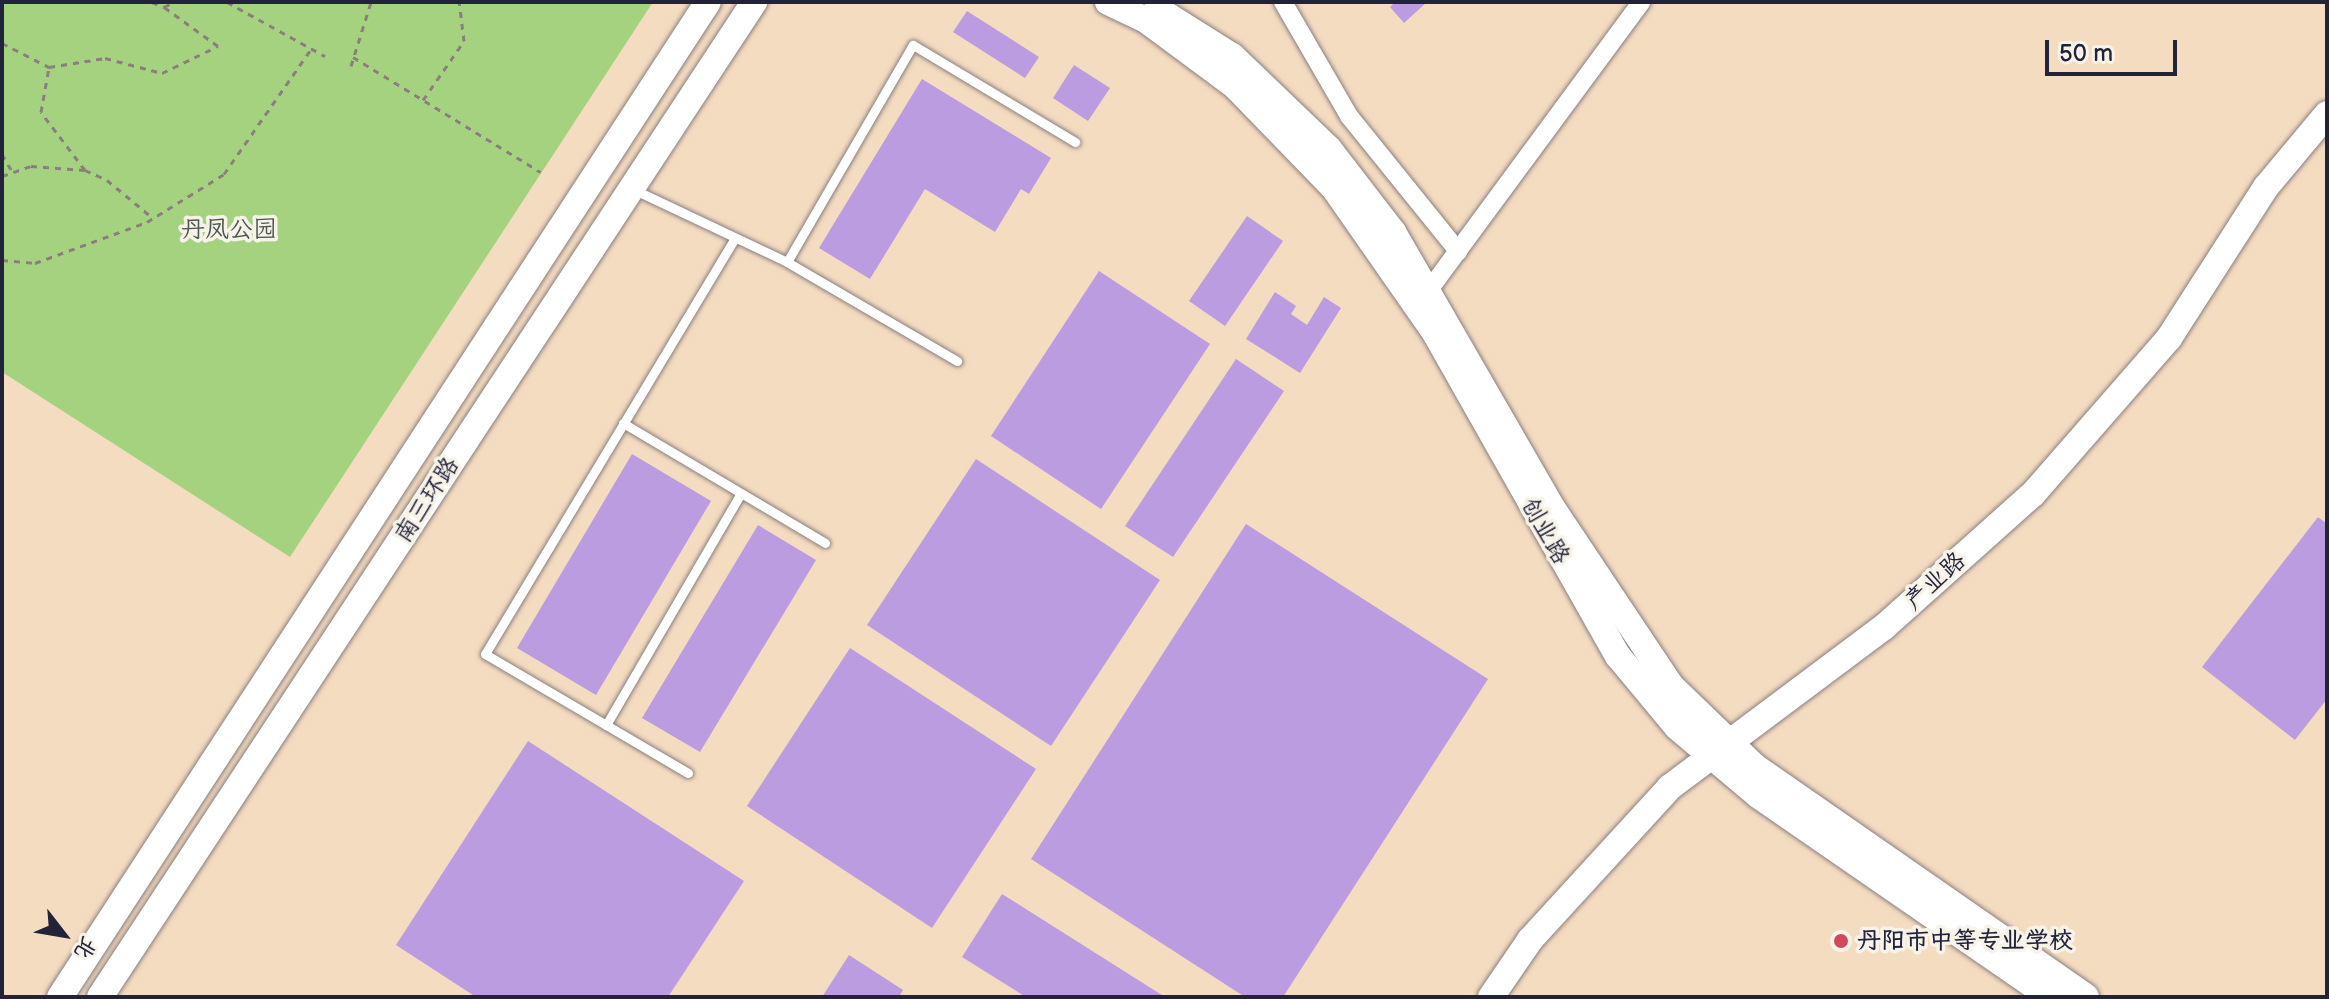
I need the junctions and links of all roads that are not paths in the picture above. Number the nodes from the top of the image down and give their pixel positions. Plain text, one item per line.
1 (708, 2) edge
2 (754, 2) edge
3 (1108, 2) edge
4 (1146, 2) edge
5 (1283, 2) edge
6 (1641, 2) edge
7 (2322, 131) edge
8 (1075, 142) dead end
9 (631, 188) junction
10 (735, 238) junction
11 (1458, 251) junction
12 (787, 262) junction
13 (1429, 290) junction
14 (957, 361) dead end
15 (623, 423) junction
16 (741, 493) junction
17 (825, 543) dead end
18 (606, 725) junction
19 (1721, 749) junction
20 (688, 773) dead end
21 (60, 997) edge
22 (100, 997) edge
23 (1491, 997) edge
24 (2050, 997) edge
25 (2086, 997) edge

1 - 21 street, 南三环路
2 - 9 street, 南三环路
3 - 19 street, 创业路
4 - 13 street, 创业路
5 - 11 street
6 - 11 street
7 - 19 street, 产业路
8 - 12 lane
9 - 10 lane
9 - 22 street, 南三环路
10 - 12 lane
10 - 15 lane
11 - 13 street
12 - 14 lane
13 - 19 street, 创业路
15 - 16 lane
15 - 18 lane
16 - 17 lane
16 - 18 lane
18 - 20 lane
19 - 23 street, 产业路
19 - 24 street, 创业路
19 - 25 street, 创业路

